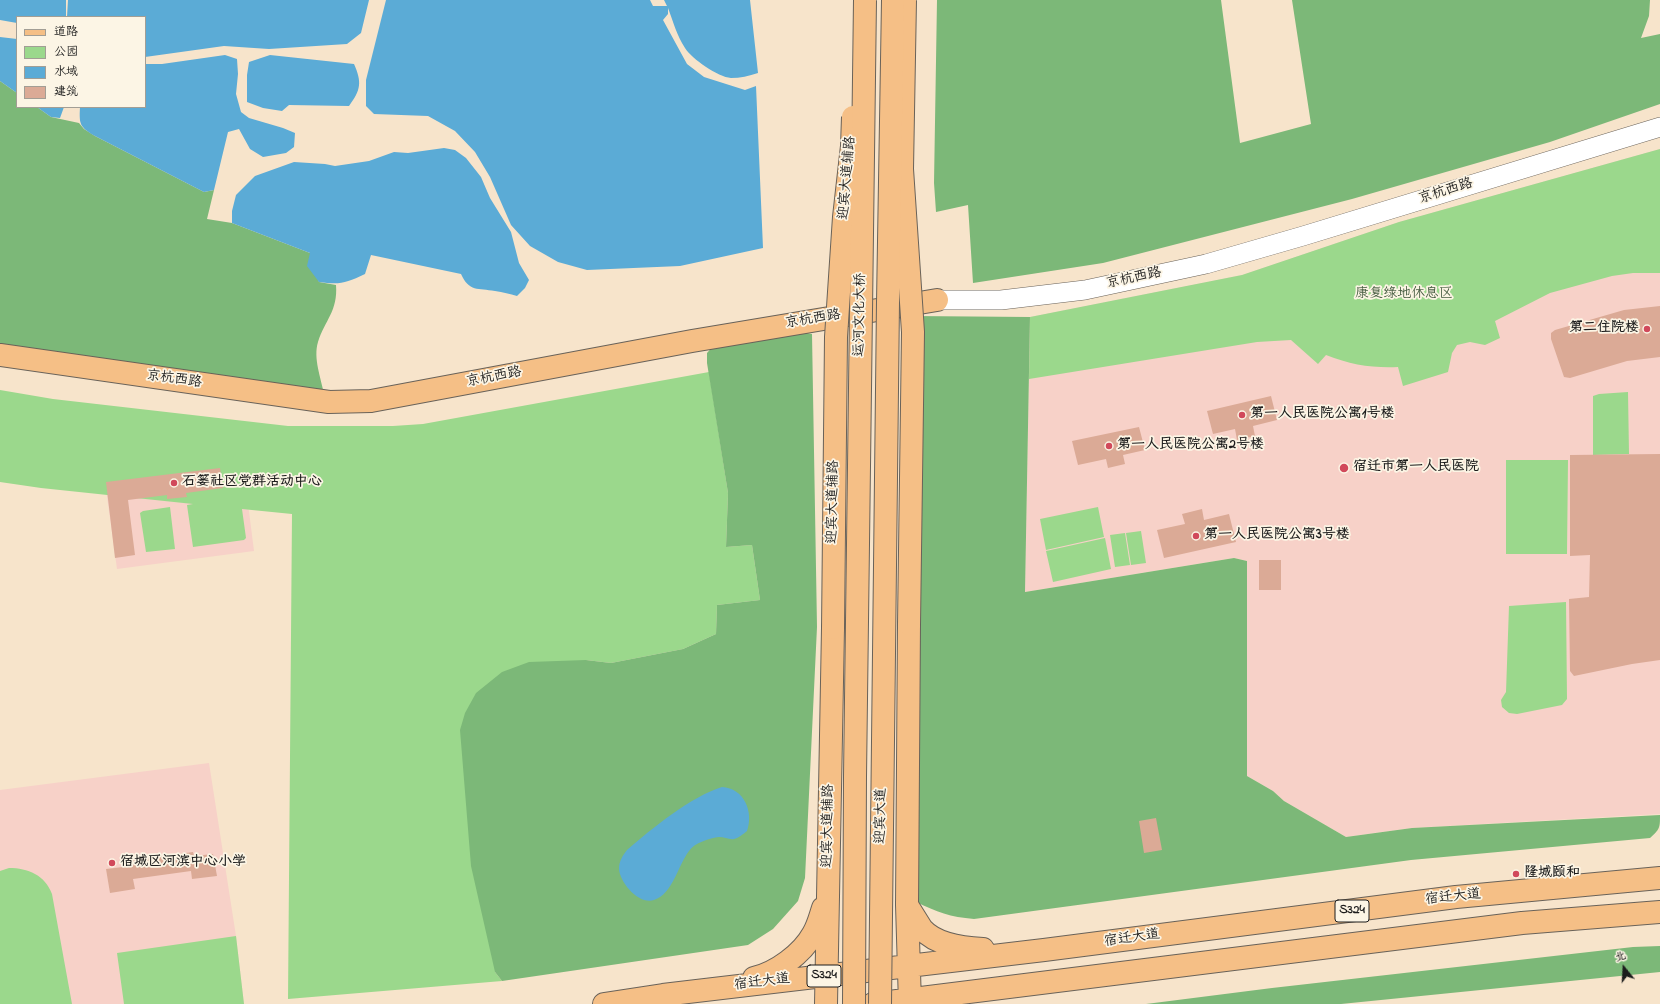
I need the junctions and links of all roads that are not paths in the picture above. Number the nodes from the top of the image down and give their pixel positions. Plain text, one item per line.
1 (856, 0) edge
2 (865, 0) edge
3 (893, 0) edge
4 (905, 0) edge
5 (1660, 127) edge
6 (937, 300) joint
7 (0, 355) edge
8 (885, 628) joint
9 (858, 630) joint
10 (1660, 878) edge
11 (828, 890) junction
12 (907, 904) junction
13 (1660, 912) edge
14 (1044, 950) junction
15 (909, 966) junction
16 (827, 976) junction
17 (1048, 983) junction
18 (717, 988) junction
19 (910, 1002) edge
20 (604, 1004) edge
21 (826, 1004) edge
22 (854, 1004) edge
23 (873, 1004) edge
24 (880, 1004) edge
25 (965, 1004) edge

1 - 11 main road, 迎宾大道辅路, bridge
2 - 9 main road, 运河文化大桥, bridge
3 - 8 main road, 运河文化大桥, bridge
4 - 12 main road, bridge
5 - 6 street, 京杭西路
6 - 7 main road, 京杭西路
8 - 24 main road, 迎宾大道, bridge
9 - 22 main road, 迎宾大道, bridge
10 - 14 main road, 宿迁大道 / S324
11 - 16 main road, 迎宾大道辅路
11 - 18 main road
12 - 14 main road
12 - 15 main road
13 - 17 main road, S324
14 - 15 main road, 宿迁大道 / S324
15 - 16 main road, 宿迁大道 / S324
15 - 19 main road
16 - 18 main road, 宿迁大道 / S324
16 - 21 main road, 迎宾大道辅路
17 - 19 main road, S324
17 - 25 main road
18 - 20 main road, 宿迁大道 / S324
19 - 23 main road, S324

